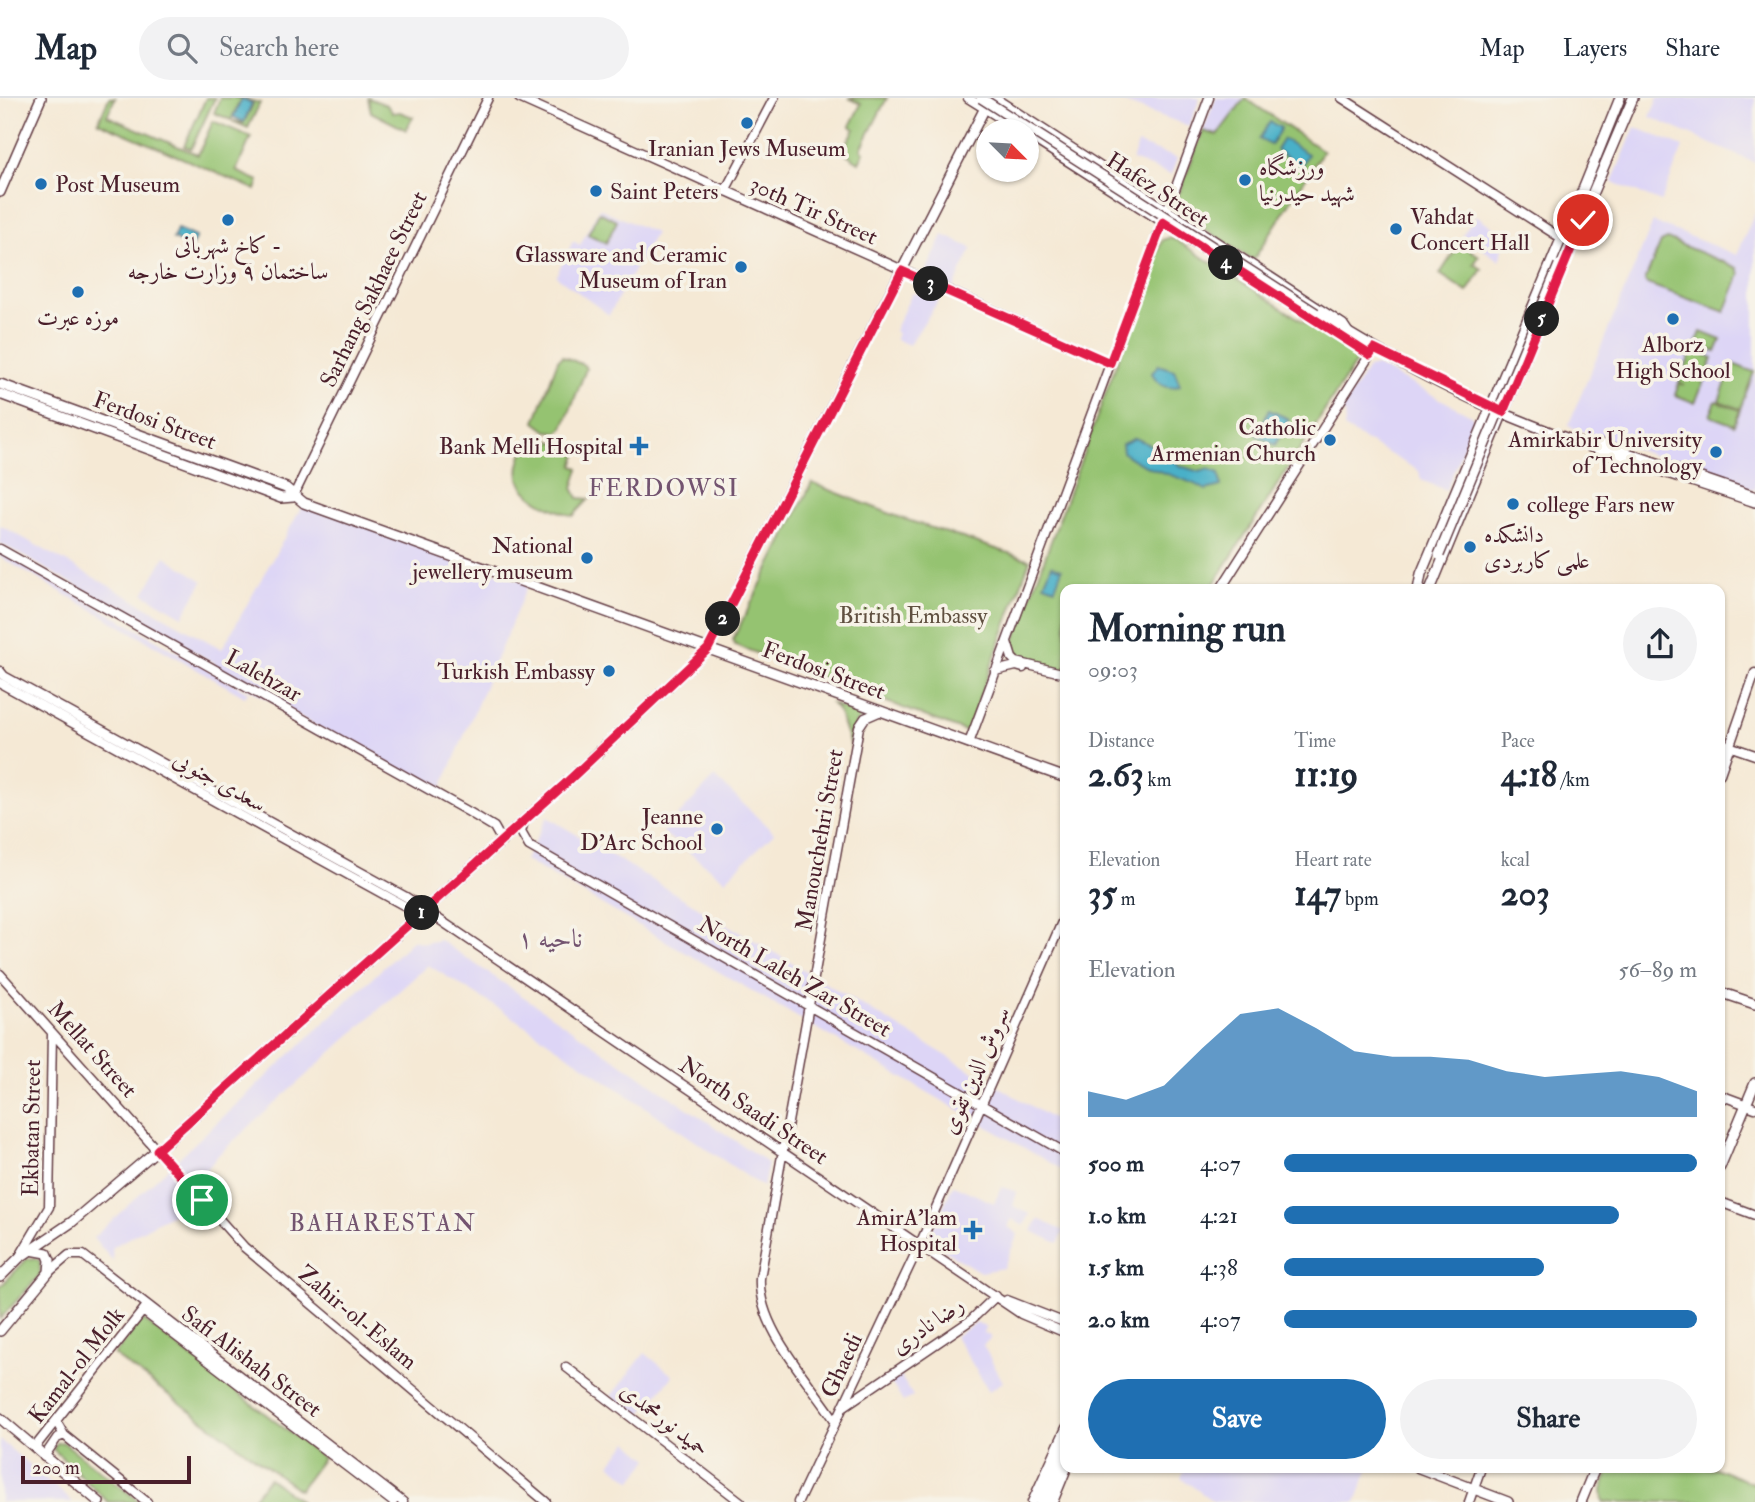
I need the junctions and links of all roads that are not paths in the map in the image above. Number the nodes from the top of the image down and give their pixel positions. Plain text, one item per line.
1 (41, 98) edge
2 (488, 98) edge
3 (519, 98) edge
4 (774, 98) edge
5 (968, 98) edge
6 (981, 98) edge
7 (993, 98) edge
8 (1209, 98) edge
9 (1342, 98) edge
10 (1620, 98) edge
11 (1633, 98) edge
12 (985, 109) junction
13 (1001, 119) edge
14 (1040, 143) edge
15 (1, 186) edge
16 (725, 191) junction
17 (1577, 201) junction
18 (1589, 203) junction
19 (1167, 210) junction
20 (1163, 222) junction
21 (1561, 238) junction
22 (1231, 251) junction
23 (1219, 259) junction
24 (1556, 265) junction
25 (902, 271) junction
26 (1351, 335) junction
27 (1372, 352) junction
28 (1110, 363) junction
29 (1508, 365) junction
30 (1522, 368) junction
31 (4, 390) edge
32 (1491, 408) junction
33 (1503, 412) junction
34 (164, 444) junction
35 (1586, 444) junction
36 (159, 454) junction
37 (192, 461) junction
38 (212, 462) junction
39 (1465, 469) junction
40 (208, 472) junction
41 (1478, 474) junction
42 (1755, 496) edge
43 (293, 497) junction
44 (1755, 502) edge
45 (0, 548) edge
46 (1437, 554) junction
47 (1224, 584) edge
48 (1419, 584) edge
49 (1421, 584) edge
50 (1430, 584) edge
51 (1432, 584) edge
52 (1007, 640) junction
53 (708, 649) junction
54 (1016, 664) junction
55 (995, 671) junction
56 (1755, 673) edge
57 (1060, 675) edge
58 (1, 676) edge
59 (880, 711) junction
60 (968, 743) junction
61 (1725, 744) edge
62 (1730, 746) junction
63 (1755, 755) edge
64 (1725, 760) edge
65 (1060, 776) edge
66 (524, 821) junction
67 (502, 841) junction
68 (390, 893) junction
69 (421, 914) junction
70 (1060, 927) edge
71 (0, 974) edge
72 (1725, 994) edge
73 (1754, 1005) edge
74 (808, 1006) junction
75 (52, 1032) junction
76 (1755, 1083) edge
77 (1725, 1097) edge
78 (981, 1105) junction
79 (1751, 1106) edge
80 (1060, 1150) edge
81 (156, 1151) junction
82 (783, 1152) junction
83 (1725, 1157) edge
84 (1725, 1204) edge
85 (1755, 1215) edge
86 (920, 1244) junction
87 (31, 1250) junction
88 (19, 1258) junction
89 (49, 1272) junction
90 (0, 1278) edge
91 (996, 1296) junction
92 (1003, 1307) dead end
93 (145, 1308) junction
94 (1060, 1321) edge
95 (0, 1331) edge
96 (1060, 1331) edge
97 (566, 1367) dead end
98 (843, 1408) junction
99 (0, 1418) edge
100 (56, 1421) junction
101 (836, 1422) junction
102 (64, 1435) junction
103 (1060, 1440) edge
104 (35, 1447) junction
105 (44, 1457) junction
106 (1060, 1461) edge
107 (1060, 1472) edge
108 (1065, 1473) edge
109 (1432, 1473) edge
110 (1479, 1473) edge
111 (1593, 1473) edge
112 (71, 1480) junction
113 (1474, 1489) junction
114 (1049, 1497) edge
115 (91, 1502) edge
116 (99, 1502) edge
117 (147, 1502) edge
118 (393, 1502) edge
119 (403, 1502) edge
120 (547, 1502) edge
121 (741, 1502) edge
122 (798, 1502) edge
123 (1032, 1502) edge
124 (1040, 1502) edge
125 (1469, 1502) edge
126 (1508, 1502) edge
127 (1581, 1502) edge

1 - 15 main road
2 - 43 main road, Sarhang Sakhaee Street
3 - 16 main road, 30th Tir Street
4 - 16 main road
5 - 12 main road
6 - 26 main road, Hafez Street, bridge
7 - 12 main road
7 - 19 main road, Hafez Street
8 - 19 main road
9 - 21 main road
10 - 17 main road
11 - 18 main road
12 - 13 main road
12 - 25 main road
14 - 20 main road, Hafez Street
16 - 25 main road, 30th Tir Street
17 - 21 main road
17 - 24 main road
18 - 24 main road
18 - 30 main road
19 - 20 main road
19 - 22 main road, Hafez Street
20 - 23 main road, Hafez Street
20 - 28 main road
21 - 29 main road
22 - 23 main road
22 - 26 main road, Hafez Street
23 - 27 main road, Hafez Street
24 - 46 main road, bridge
25 - 28 main road, 30th Tir Street
25 - 53 main road
26 - 27 main road, Hafez Street
27 - 32 main road, Hafez Street
27 - 47 main road
28 - 52 main road
29 - 30 main road
29 - 32 main road
30 - 33 main road
31 - 34 main road, Ferdosi Street
31 - 36 main road, Ferdosi Street
32 - 33 main road, Hafez Street
32 - 39 main road
33 - 35 main road, Hafez Street
33 - 41 main road
34 - 36 main road
34 - 37 main road, Ferdosi Street
35 - 42 main road, Hafez Street
35 - 44 main road, Hafez Street
36 - 37 main road, Ferdosi Street
37 - 38 main road, Ferdosi Street
37 - 40 main road, Ferdosi Street
38 - 40 main road
38 - 43 main road, Ferdosi Street
39 - 41 main road
39 - 48 main road
40 - 43 main road, Ferdosi Street
41 - 51 main road
43 - 53 main road, Ferdosi Street
45 - 67 main road, Lalehzar
46 - 49 main road
46 - 50 main road
52 - 54 main road
52 - 55 main road
53 - 59 main road, Ferdosi Street
53 - 66 main road
54 - 55 main road
54 - 57 main road
55 - 60 main road
56 - 62 main road
58 - 68 main road, سعدی جنوبی
58 - 68 main road, سعدی جنوبی
59 - 60 main road, Ferdosi Street
59 - 74 main road, Manouchehri Street
60 - 65 main road, Ferdosi Street
61 - 62 main road
62 - 63 main road
62 - 64 main road
66 - 67 main road
66 - 74 main road, North Laleh Zar Street
67 - 69 main road
68 - 69 main road, سعدی جنوبی
69 - 81 main road
69 - 82 main road, North Saadi Street
70 - 78 main road, سروش الدین تقوی
71 - 75 main road, Mellat Street
72 - 73 main road
74 - 78 main road, North Laleh Zar Street
74 - 82 main road, Manouchehri Street
75 - 81 main road, Mellat Street
75 - 88 main road, Ekbatan Street
76 - 79 main road
77 - 79 main road
78 - 80 main road, North Laleh Zar Street
78 - 86 main road, سروش الدین تقوی
79 - 83 main road
81 - 87 main road
81 - 120 main road, Zahir-ol-Eslam
82 - 86 main road, North Saadi Street
82 - 101 main road, Manouchehri Street
84 - 85 main road
86 - 91 main road, North Saadi Street
86 - 98 main road, Ghaedi
87 - 88 main road
87 - 89 main road
88 - 90 main road
89 - 93 main road, Safi Alishah Street
89 - 95 main road
91 - 92 main road
91 - 94 main road
91 - 96 main road, North Saadi Street
91 - 98 main road, رضا نادری
93 - 100 main road, Kamal-ol Molk
93 - 118 main road, Safi Alishah Street
93 - 119 main road, Safi Alishah Street
97 - 121 main road, حمید نورمحمدی
98 - 101 main road, Ghaedi
99 - 104 main road
100 - 102 main road
100 - 104 main road, Kamal-ol Molk
101 - 122 main road, Ghaedi
102 - 105 main road
102 - 117 main road
103 - 123 main road
104 - 105 main road
105 - 112 main road
106 - 114 main road
107 - 114 main road
108 - 114 main road
109 - 113 main road
110 - 113 main road
111 - 127 main road
112 - 115 main road
112 - 116 main road
113 - 125 main road
113 - 126 main road
114 - 124 main road

